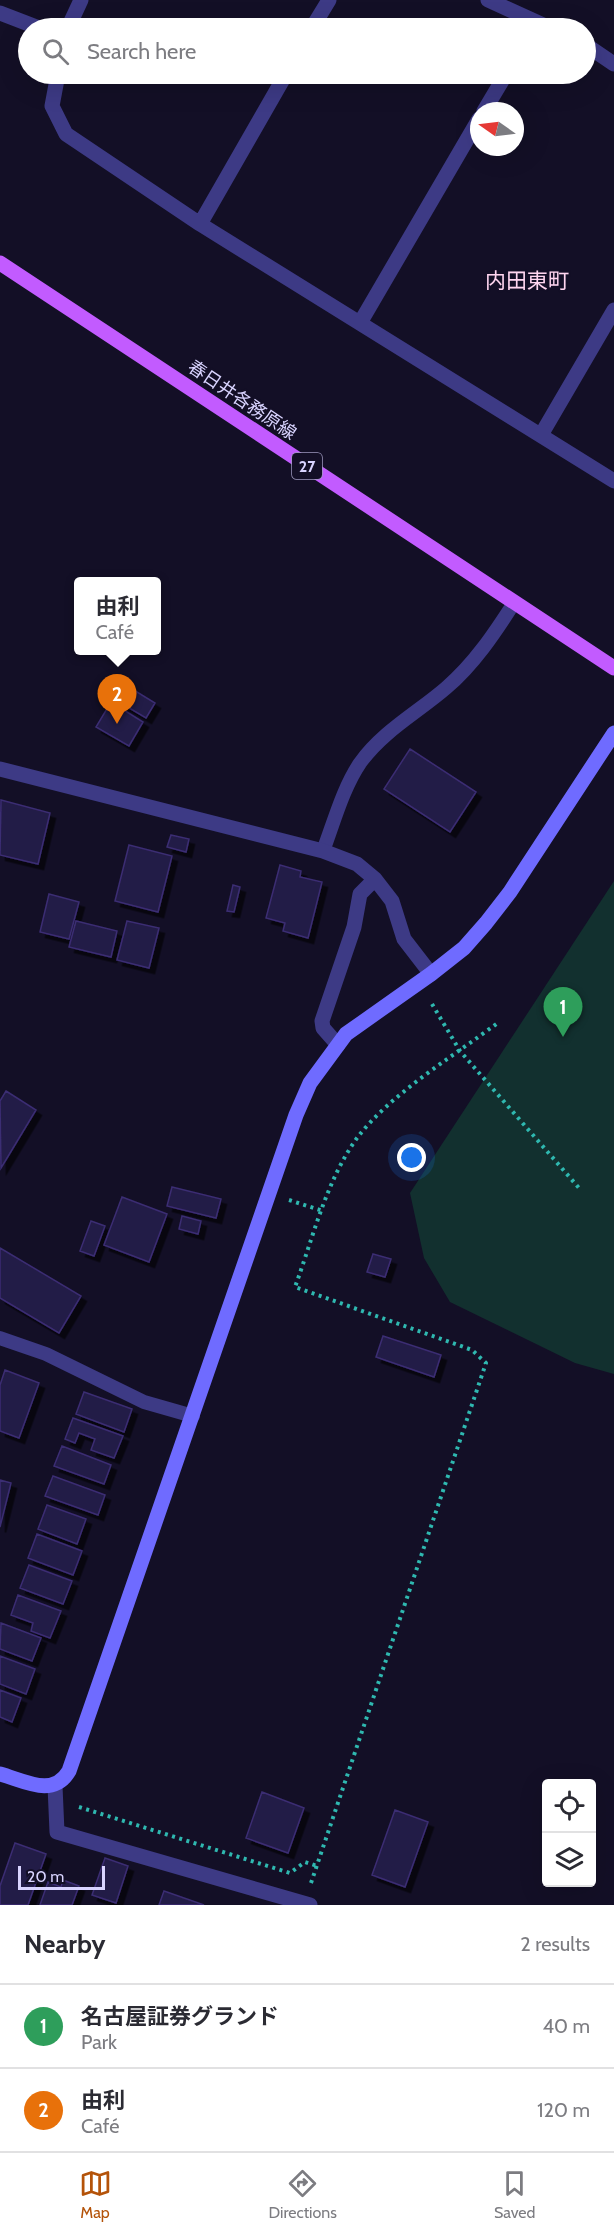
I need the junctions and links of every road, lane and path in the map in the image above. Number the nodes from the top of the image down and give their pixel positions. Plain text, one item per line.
1 (81, 0) edge
2 (328, 0) edge
3 (488, 0) edge
4 (0, 13) edge
5 (73, 18) edge
6 (318, 18) edge
7 (523, 18) edge
8 (18, 20) edge
9 (596, 52) edge
10 (614, 64) edge
11 (56, 84) edge
12 (280, 84) edge
13 (500, 84) edge
14 (489, 102) edge
15 (470, 134) edge
16 (200, 224) junction
17 (0, 263) edge
18 (614, 310) edge
19 (360, 323) junction
20 (541, 435) junction
21 (614, 481) edge
22 (514, 603) junction
23 (614, 668) edge
24 (614, 733) edge
25 (0, 769) edge
26 (323, 851) junction
27 (375, 879) junction
28 (431, 974) junction
29 (432, 1004) dead end
30 (499, 1022) dead end
31 (338, 1045) junction
32 (460, 1051) junction
33 (579, 1188) dead end
34 (289, 1200) dead end
35 (323, 1210) junction
36 (0, 1338) edge
37 (193, 1416) junction
38 (0, 1774) edge
39 (55, 1786) junction
40 (79, 1807) dead end
41 (316, 1866) junction
42 (307, 1904) edge

1 - 5 street
2 - 6 street
3 - 7 street
4 - 8 street
9 - 10 street
11 - 16 street
12 - 16 street
13 - 14 street
15 - 19 street
16 - 19 street
17 - 22 main road, 春日井各務原線 / 27
18 - 20 street
19 - 20 street
20 - 21 street
22 - 23 main road, 春日井各務原線 / 27
22 - 26 lane
24 - 28 street
25 - 26 street
26 - 27 street
27 - 28 street
27 - 31 street
28 - 31 street
29 - 32 path
30 - 32 path
31 - 37 street
32 - 33 path
32 - 35 path
34 - 35 path
35 - 41 path
36 - 37 lane
37 - 39 street
38 - 39 street
39 - 42 street
40 - 41 path
41 - 42 path

